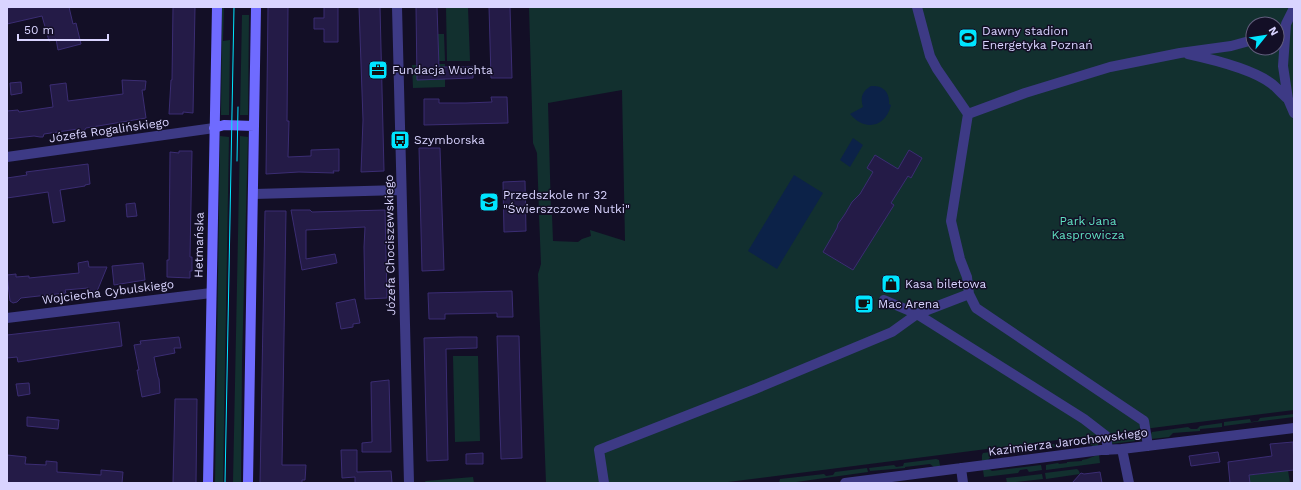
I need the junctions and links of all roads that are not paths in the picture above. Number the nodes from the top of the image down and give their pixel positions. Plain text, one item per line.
1 (217, 7) edge
2 (256, 7) edge
3 (397, 7) edge
4 (917, 7) edge
5 (1294, 8) edge
6 (1286, 24) joint
7 (1245, 42) edge
8 (1180, 53) junction
9 (1288, 99) junction
10 (1294, 113) edge
11 (968, 114) junction
12 (254, 126) junction
13 (214, 128) junction
14 (7, 157) edge
15 (401, 190) junction
16 (253, 194) junction
17 (211, 293) junction
18 (969, 294) junction
19 (884, 300) dead end
20 (917, 314) junction
21 (7, 318) edge
22 (1294, 428) edge
23 (1148, 446) junction
24 (1122, 449) junction
25 (1108, 450) junction
26 (961, 468) junction
27 (1127, 482) edge
28 (208, 483) edge
29 (248, 483) edge
30 (409, 483) edge
31 (604, 483) edge
32 (845, 483) edge
33 (963, 483) edge

1 - 13 main road, Hetmańska
2 - 12 main road
3 - 15 street, Józefa Chociszewskiego
4 - 11 street
5 - 6 street
6 - 9 street
7 - 8 street
8 - 9 street
8 - 11 street
9 - 10 street
11 - 18 street
12 - 13 main road
12 - 16 main road
13 - 14 street, Józefa Rogalińskiego
13 - 17 main road, Hetmańska
15 - 16 street
15 - 30 street, Józefa Chociszewskiego
16 - 29 main road
17 - 21 street, Wojciecha Cybulskiego
17 - 28 main road, Hetmańska
18 - 20 street
18 - 23 street
19 - 20 street
20 - 25 street
20 - 31 street
22 - 23 street, Kazimierza Jarochowskiego
23 - 24 street, Kazimierza Jarochowskiego
24 - 25 street, Kazimierza Jarochowskiego
24 - 27 street
25 - 26 street, Kazimierza Jarochowskiego
26 - 32 street, Kazimierza Jarochowskiego
26 - 33 street

